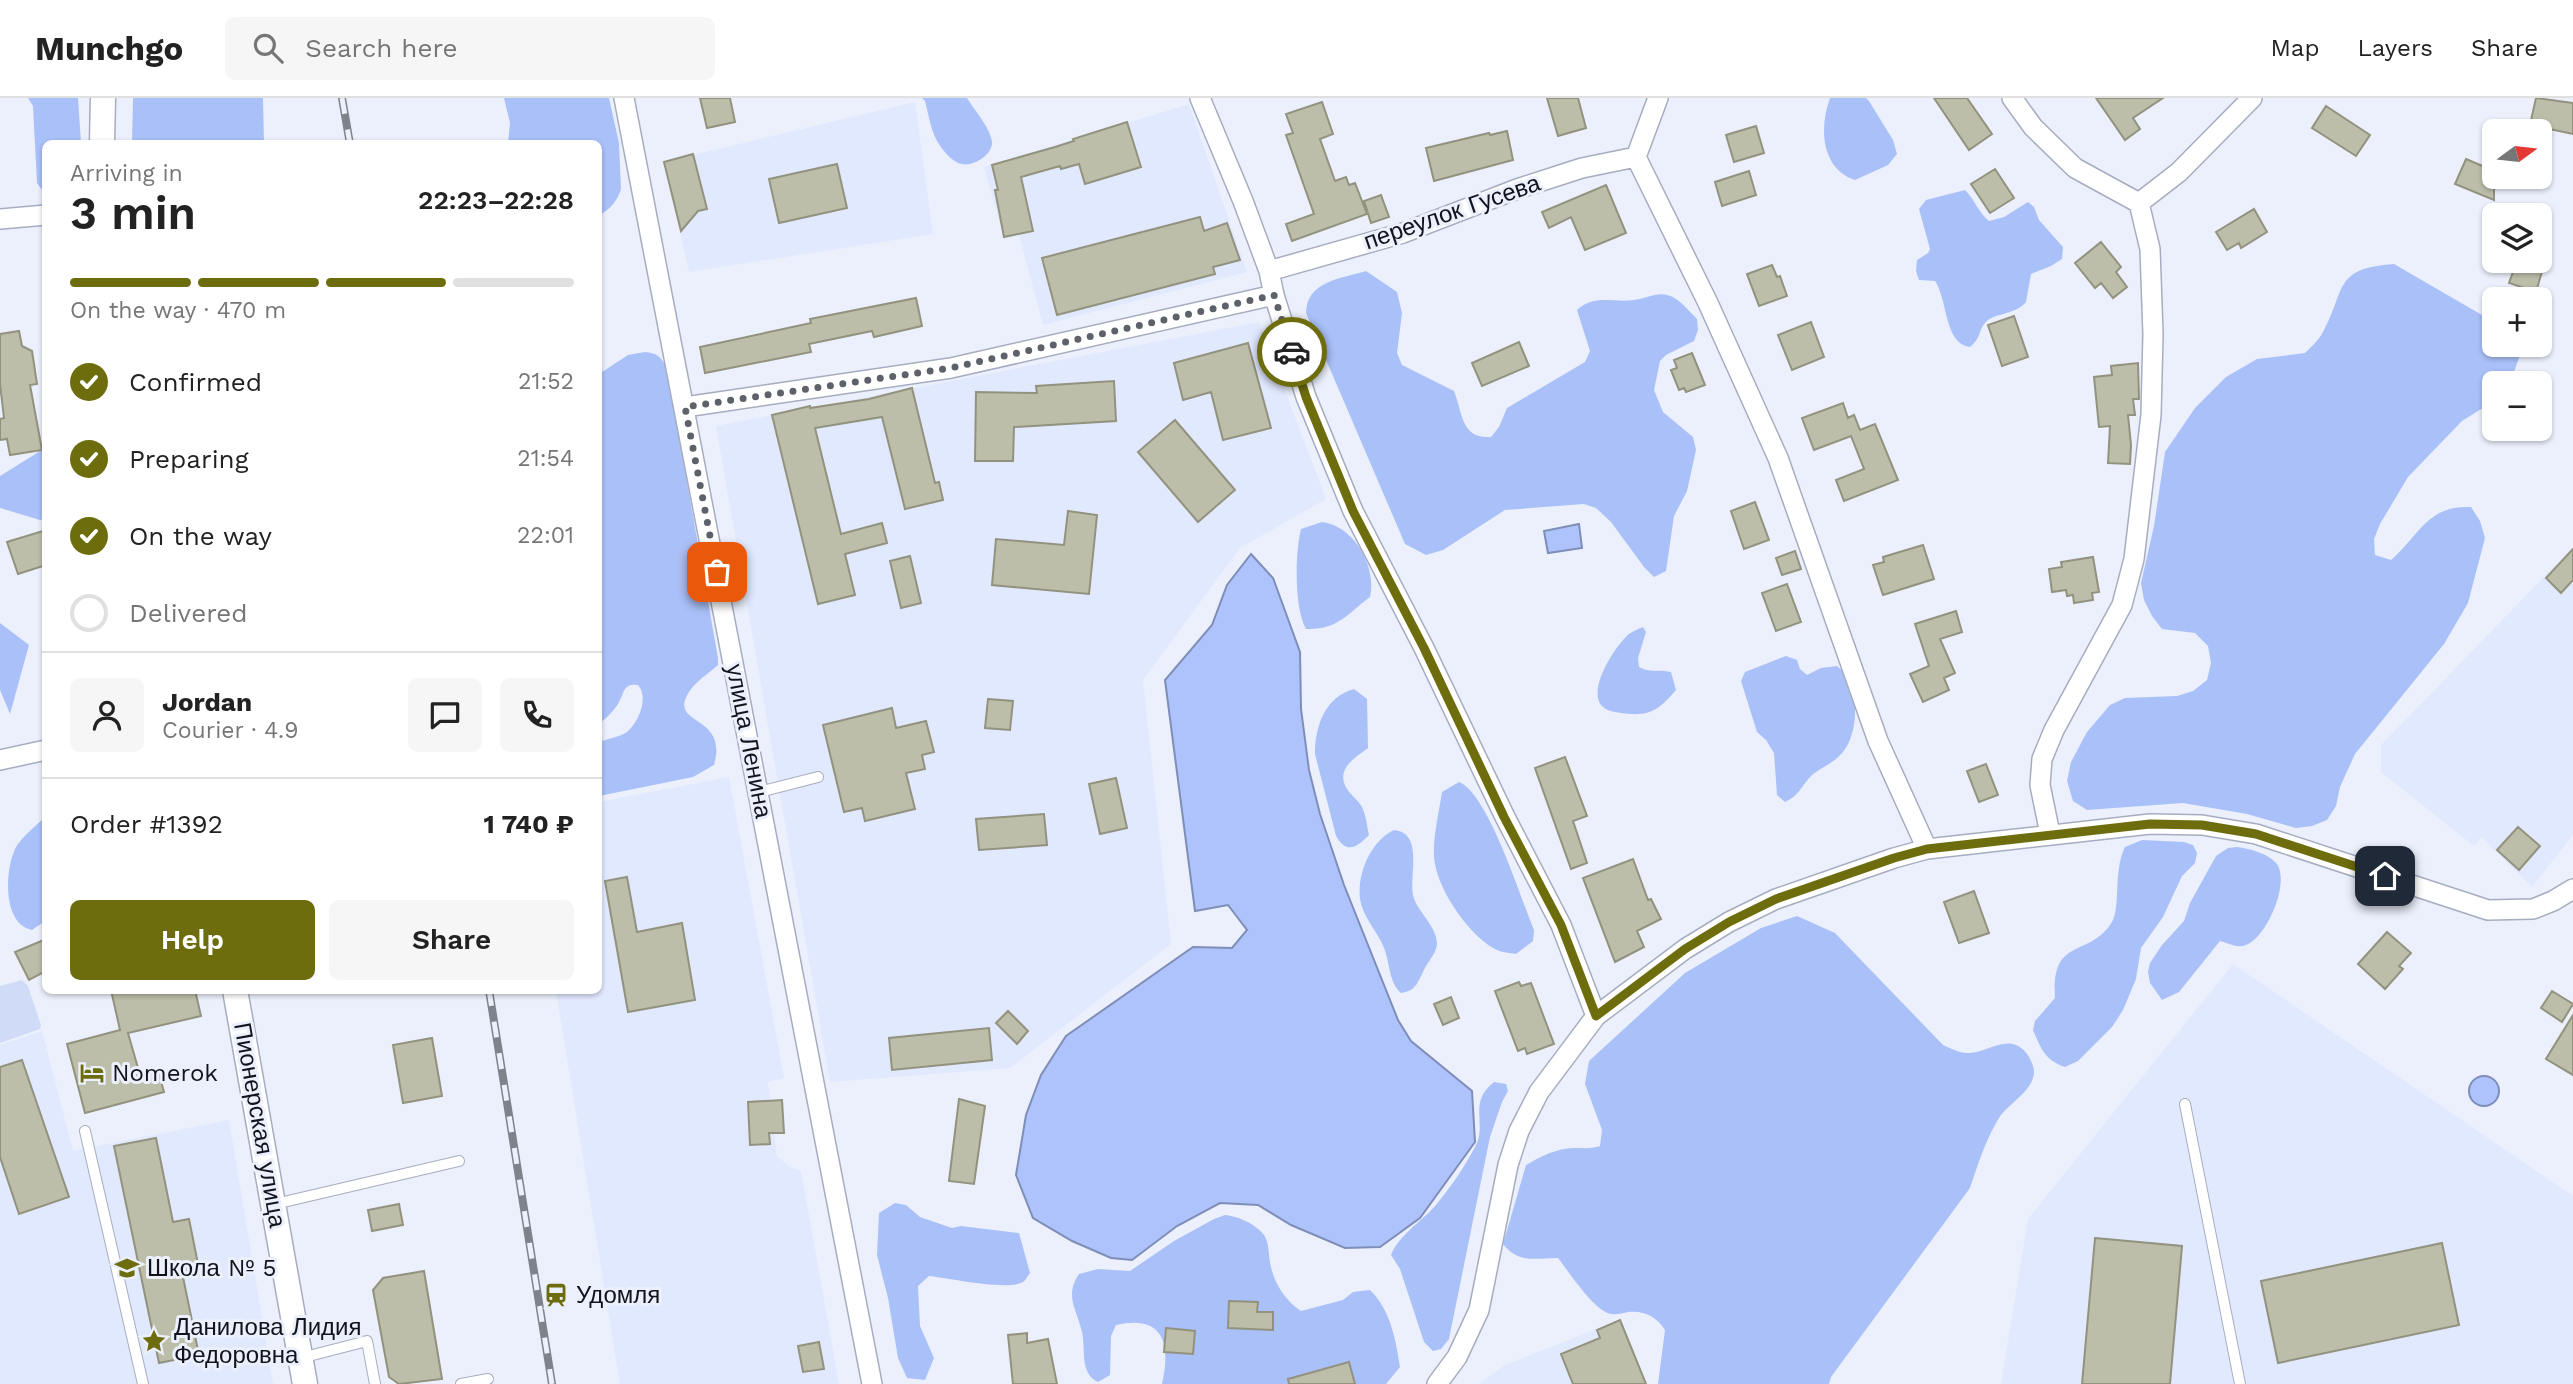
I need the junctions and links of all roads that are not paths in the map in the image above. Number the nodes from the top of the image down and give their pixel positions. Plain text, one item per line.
1 (103, 98) edge
2 (624, 98) edge
3 (1200, 98) edge
4 (1658, 98) edge
5 (2012, 98) edge
6 (2252, 98) edge
7 (102, 140) edge
8 (1636, 157) junction
9 (2139, 203) junction
10 (42, 215) edge
11 (0, 219) edge
12 (1269, 271) junction
13 (1274, 295) junction
14 (685, 407) junction
15 (42, 751) edge
16 (0, 760) edge
17 (818, 777) dead end
18 (759, 792) junction
19 (2050, 834) junction
20 (1927, 849) junction
21 (2573, 889) edge
22 (236, 994) edge
23 (1596, 1016) junction
24 (2185, 1104) dead end
25 (85, 1131) dead end
26 (459, 1161) dead end
27 (274, 1205) junction
28 (300, 1358) junction
29 (488, 1380) dead end
30 (143, 1384) edge
31 (305, 1384) edge
32 (375, 1384) edge
33 (461, 1384) edge
34 (872, 1384) edge
35 (1437, 1384) edge
36 (2240, 1384) edge

1 - 7 street
2 - 14 street, улица Ленина
3 - 12 street
4 - 8 street
5 - 9 street
6 - 9 street
8 - 12 street, переулок Гусева
8 - 20 street
9 - 19 street
10 - 11 street
12 - 13 street
13 - 14 street
13 - 23 street
14 - 18 street, улица Ленина
15 - 16 street
17 - 18 lane
18 - 34 street, улица Ленина
19 - 20 street
19 - 21 street
20 - 23 street
22 - 27 street, Пионерская улица
23 - 35 street
24 - 36 lane
25 - 30 lane
26 - 27 lane
27 - 28 street, Пионерская улица
28 - 31 street, Пионерская улица
28 - 32 lane
29 - 33 lane

